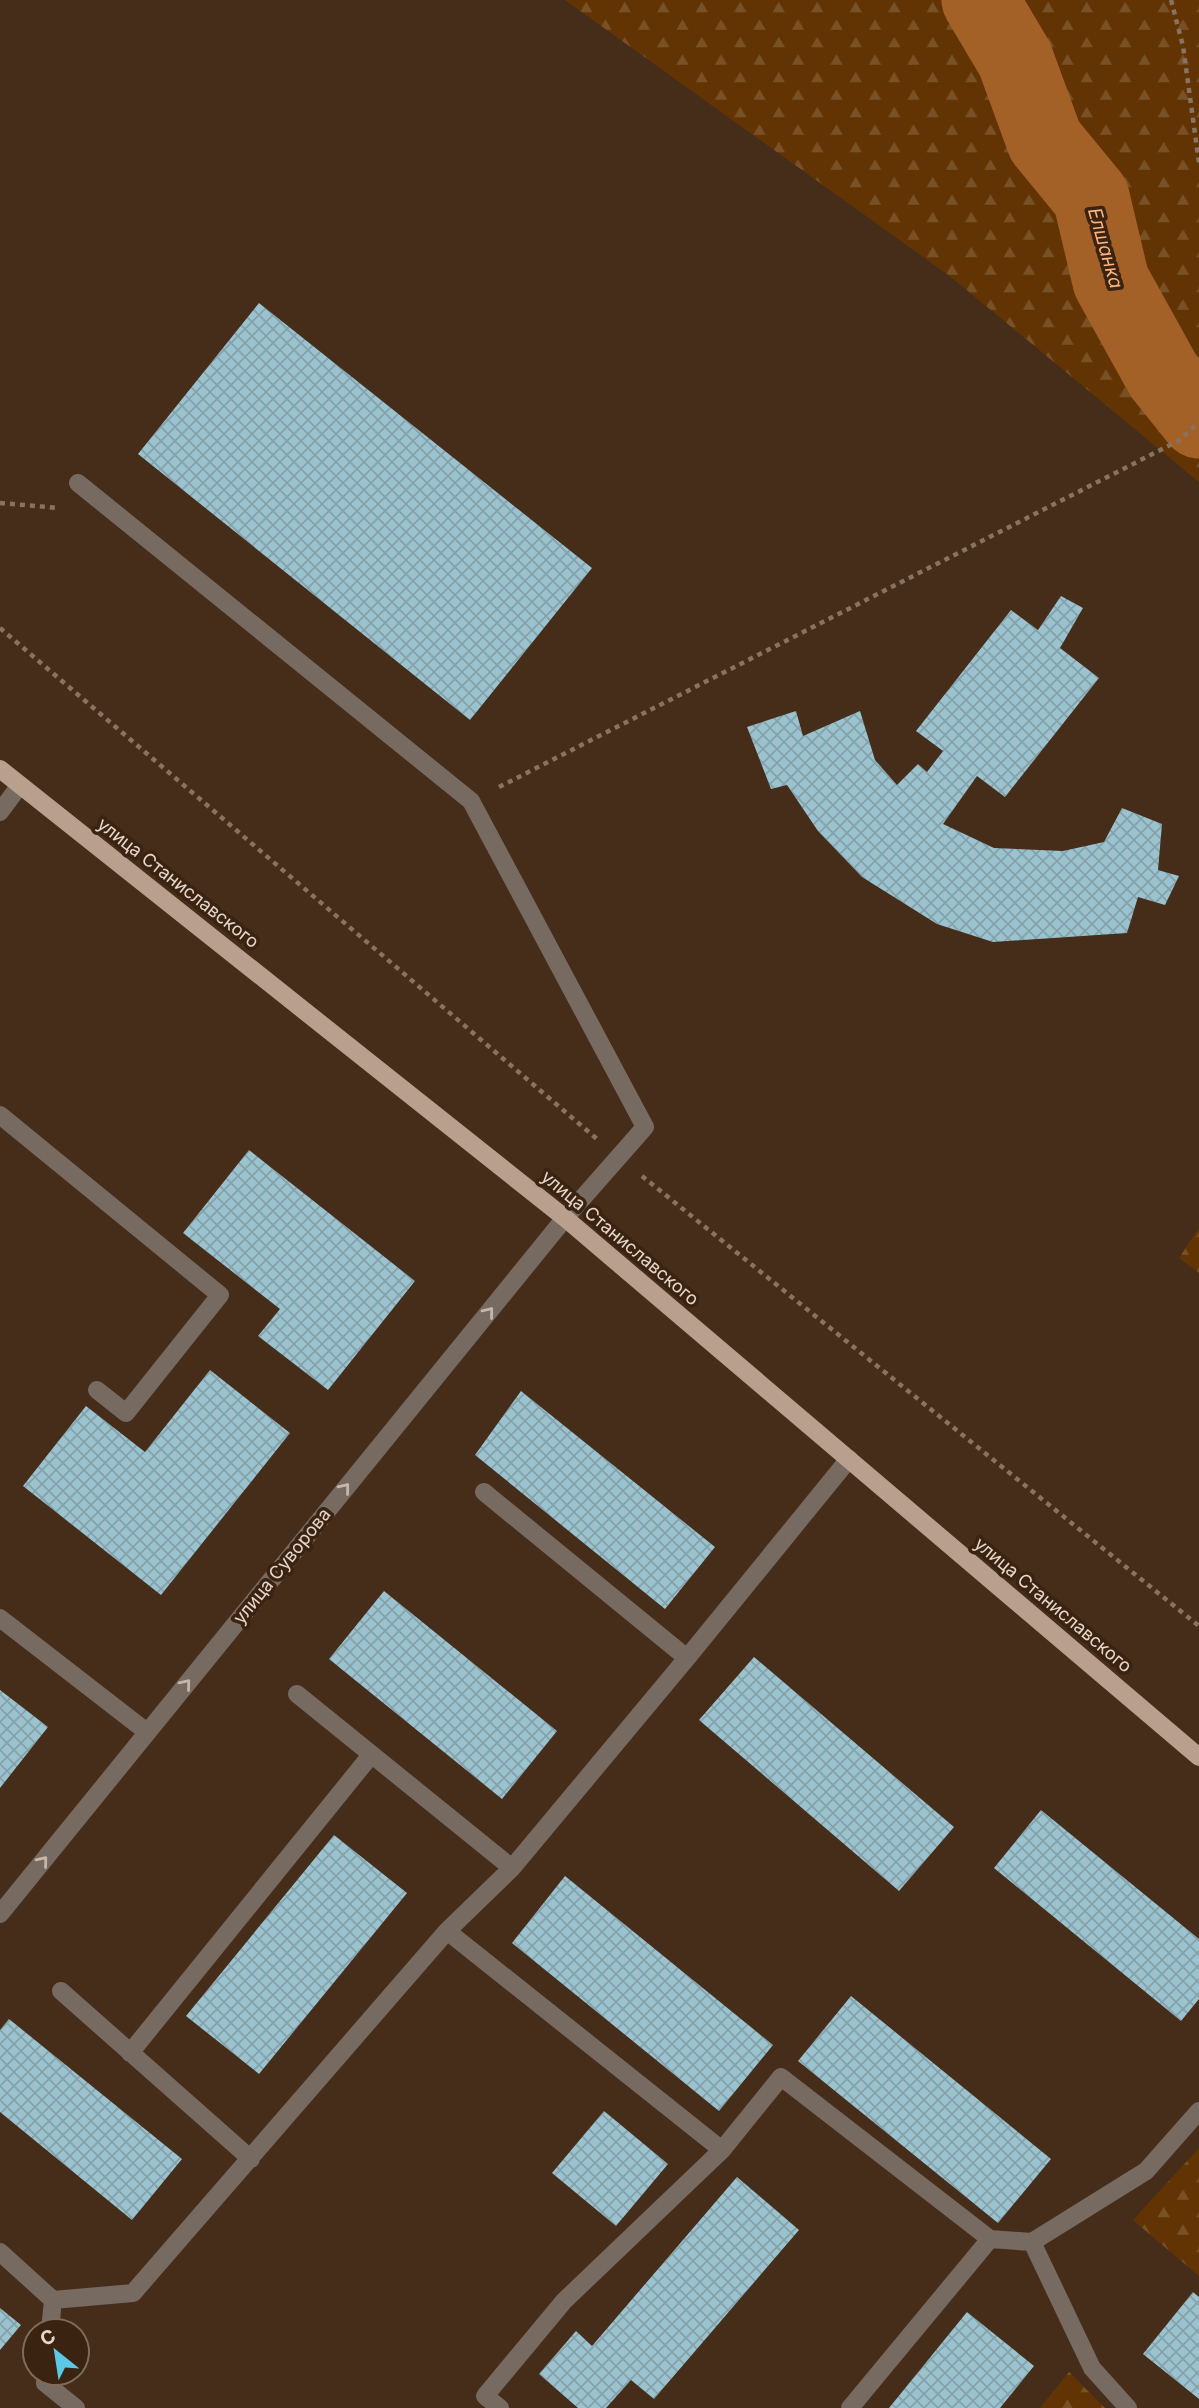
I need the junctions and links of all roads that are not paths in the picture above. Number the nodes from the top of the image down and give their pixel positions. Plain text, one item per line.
1 (78, 483) dead end
2 (0, 769) edge
3 (20, 785) junction
4 (0, 812) edge
5 (0, 1115) edge
6 (565, 1218) junction
7 (97, 1390) dead end
8 (849, 1459) junction
9 (484, 1492) dead end
10 (0, 1618) edge
11 (687, 1658) junction
12 (298, 1695) dead end
13 (148, 1732) junction
14 (371, 1755) junction
15 (1199, 1758) edge
16 (512, 1868) junction
17 (0, 1914) edge
18 (447, 1931) junction
19 (61, 1991) dead end
20 (130, 2053) junction
21 (1199, 2110) edge
22 (722, 2150) junction
23 (251, 2159) junction
24 (990, 2239) junction
25 (1032, 2242) junction
26 (0, 2252) edge
27 (53, 2300) junction
28 (51, 2317) edge
29 (50, 2387) edge
30 (76, 2408) edge
31 (500, 2408) edge
32 (850, 2408) edge
33 (1128, 2408) edge

1 - 6 street, улица Суворова
2 - 3 main road, улица Станиславского
3 - 4 street
3 - 6 main road, улица Станиславского
5 - 7 street
6 - 8 main road, улица Станиславского
13 -> 6 street, улица Суворова
8 - 11 street
8 - 15 main road, улица Станиславского
9 - 11 street
10 - 13 street
11 - 16 street
12 - 14 street
17 -> 13 street, улица Суворова
14 - 16 street
14 - 20 street
16 - 18 street
18 - 22 street
18 - 23 street
19 - 20 street
20 - 23 street
21 - 25 street
22 - 24 street
22 - 31 street
23 - 27 street
24 - 25 street
24 - 32 street
25 - 33 street
26 - 27 street
27 - 28 street
29 - 30 street

